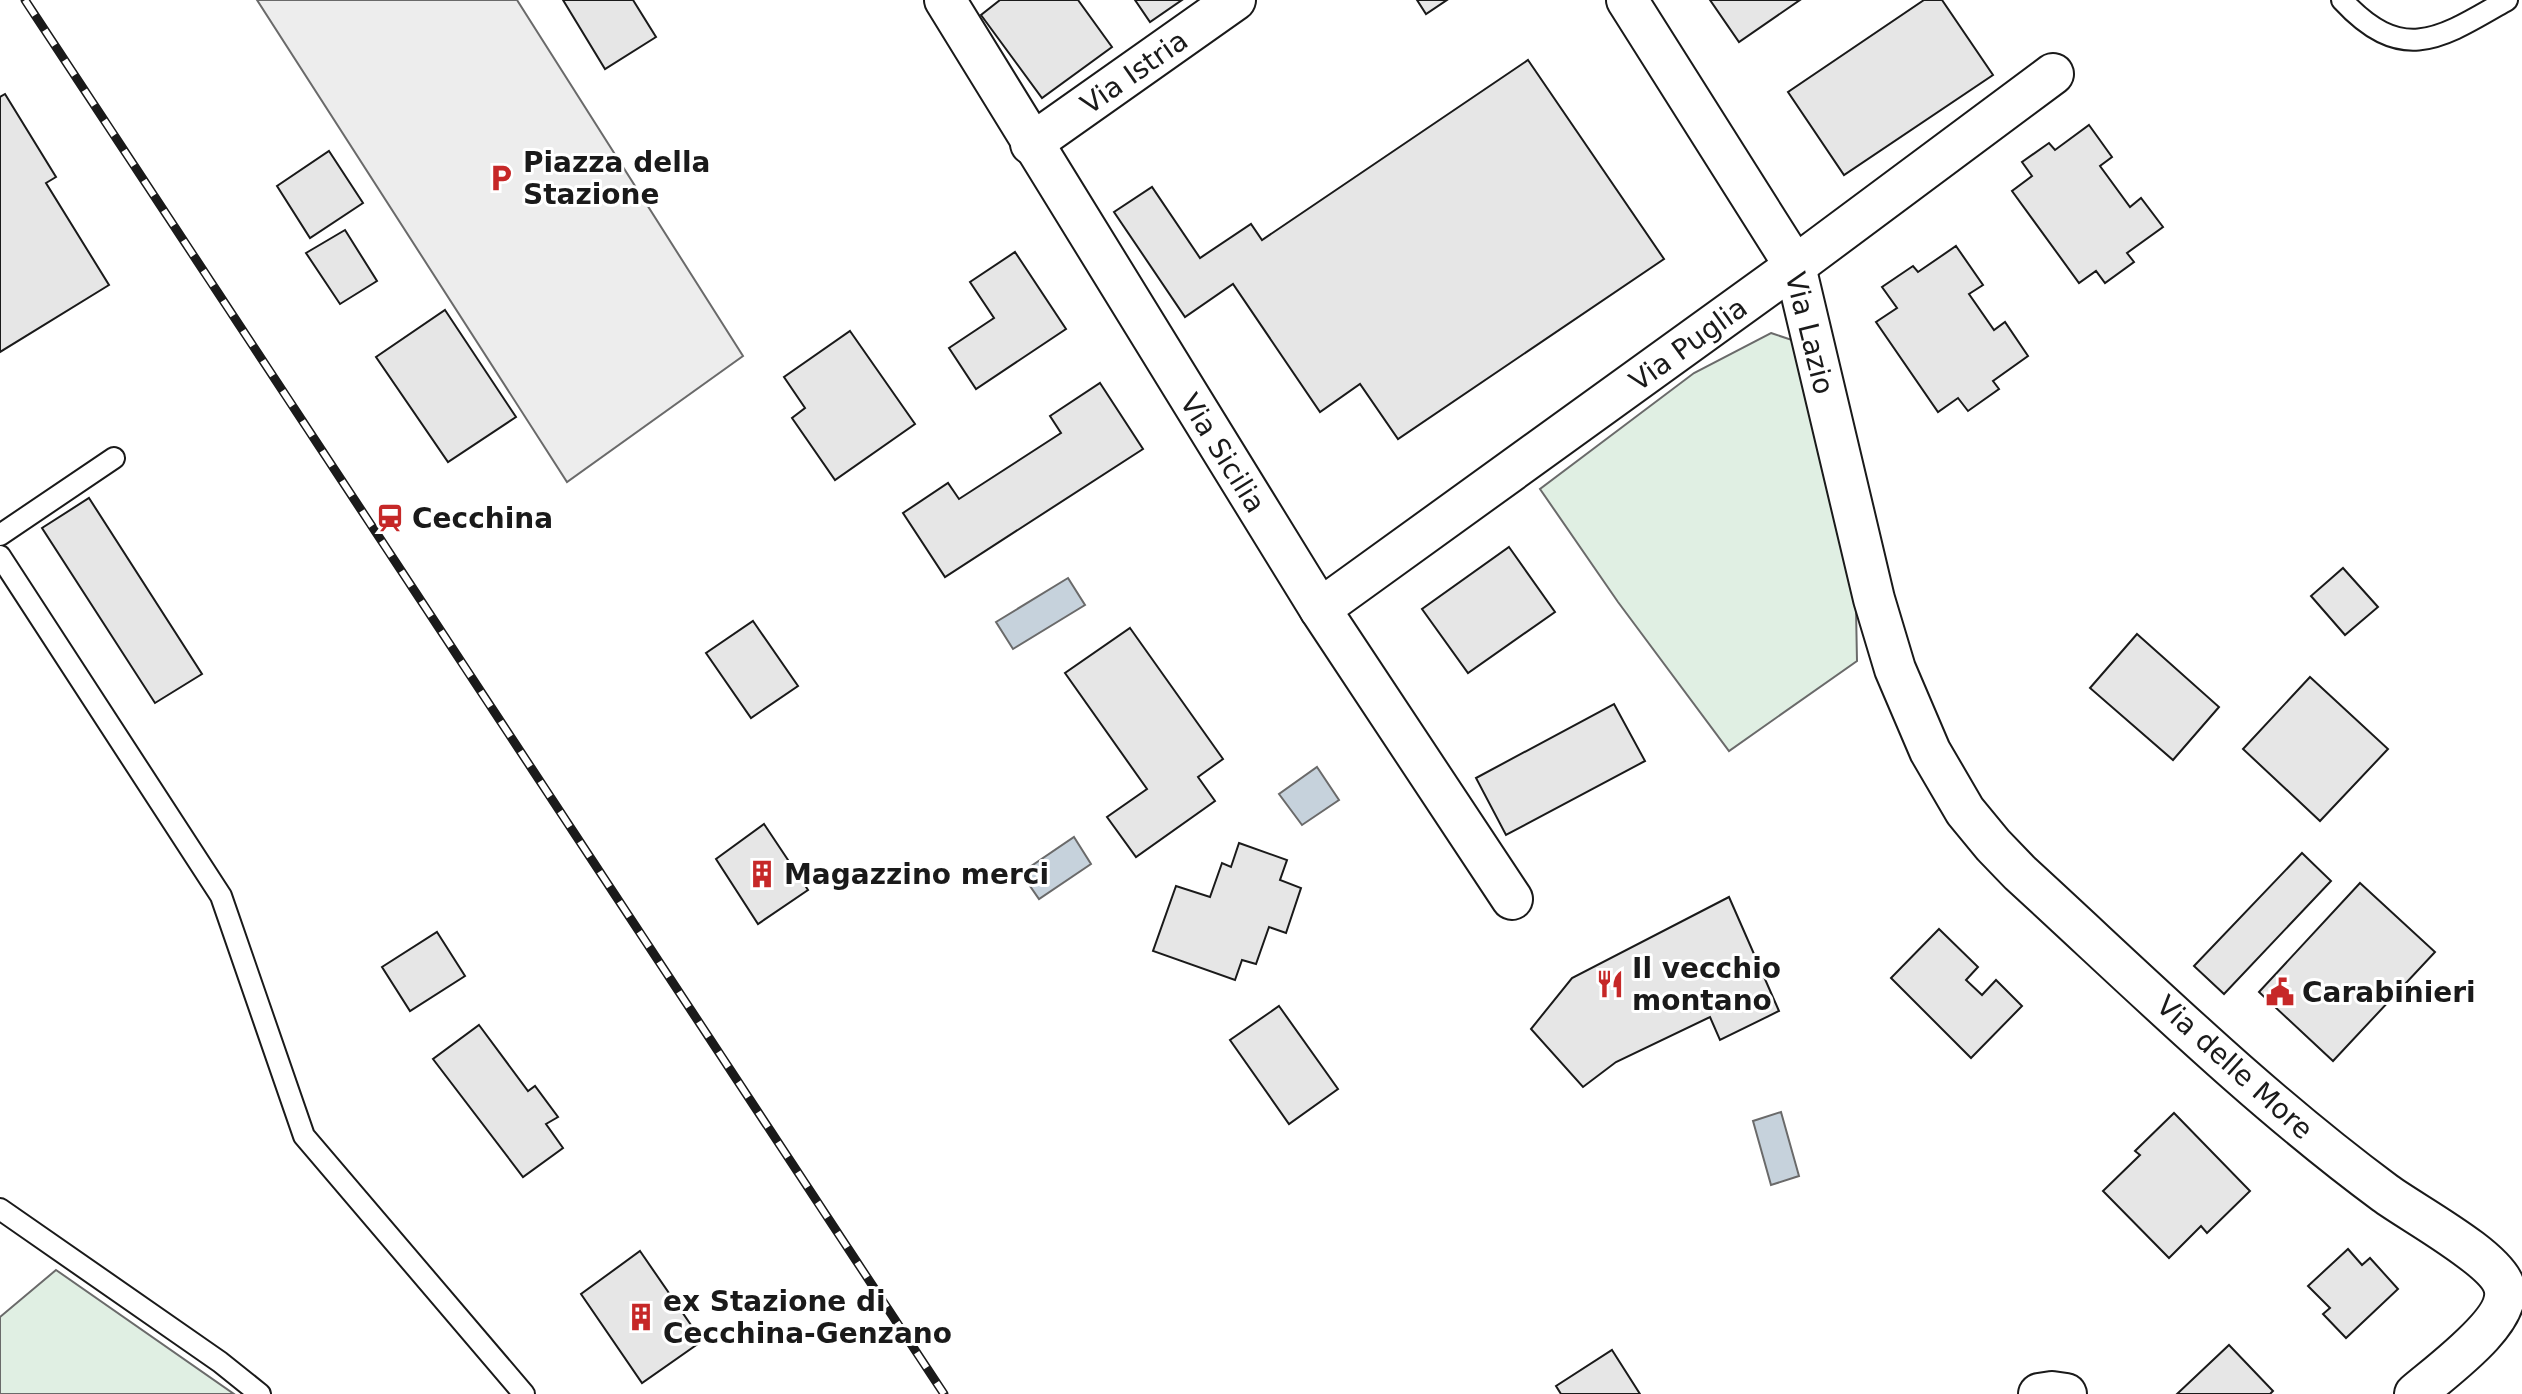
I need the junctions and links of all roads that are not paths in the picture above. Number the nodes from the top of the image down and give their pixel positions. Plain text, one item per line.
1 (945, 0) edge
2 (1235, 0) edge
3 (1627, 0) edge
4 (2342, 0) edge
5 (2507, 0) edge
6 (2053, 74) dead end
7 (1031, 144) junction
8 (1795, 266) junction
9 (114, 458) dead end
10 (0, 535) edge
11 (0, 556) edge
12 (1320, 609) junction
13 (1908, 703) joint
14 (1512, 899) dead end
15 (0, 1209) edge
16 (260, 1394) edge
17 (524, 1394) edge
18 (2039, 1394) edge
19 (2066, 1394) edge
20 (2415, 1394) edge

1 - 7 street, Via Sicilia
2 - 7 street, Via Istria
3 - 8 street, Via Lazio
4 - 5 lane
6 - 8 street, Via Puglia
7 - 12 street, Via Sicilia
8 - 12 street, Via Puglia
8 - 13 street, Via Lazio
9 - 10 lane
11 - 17 lane
12 - 14 street, Via Sicilia
13 - 20 street, Via delle More
15 - 16 lane
18 - 19 street

